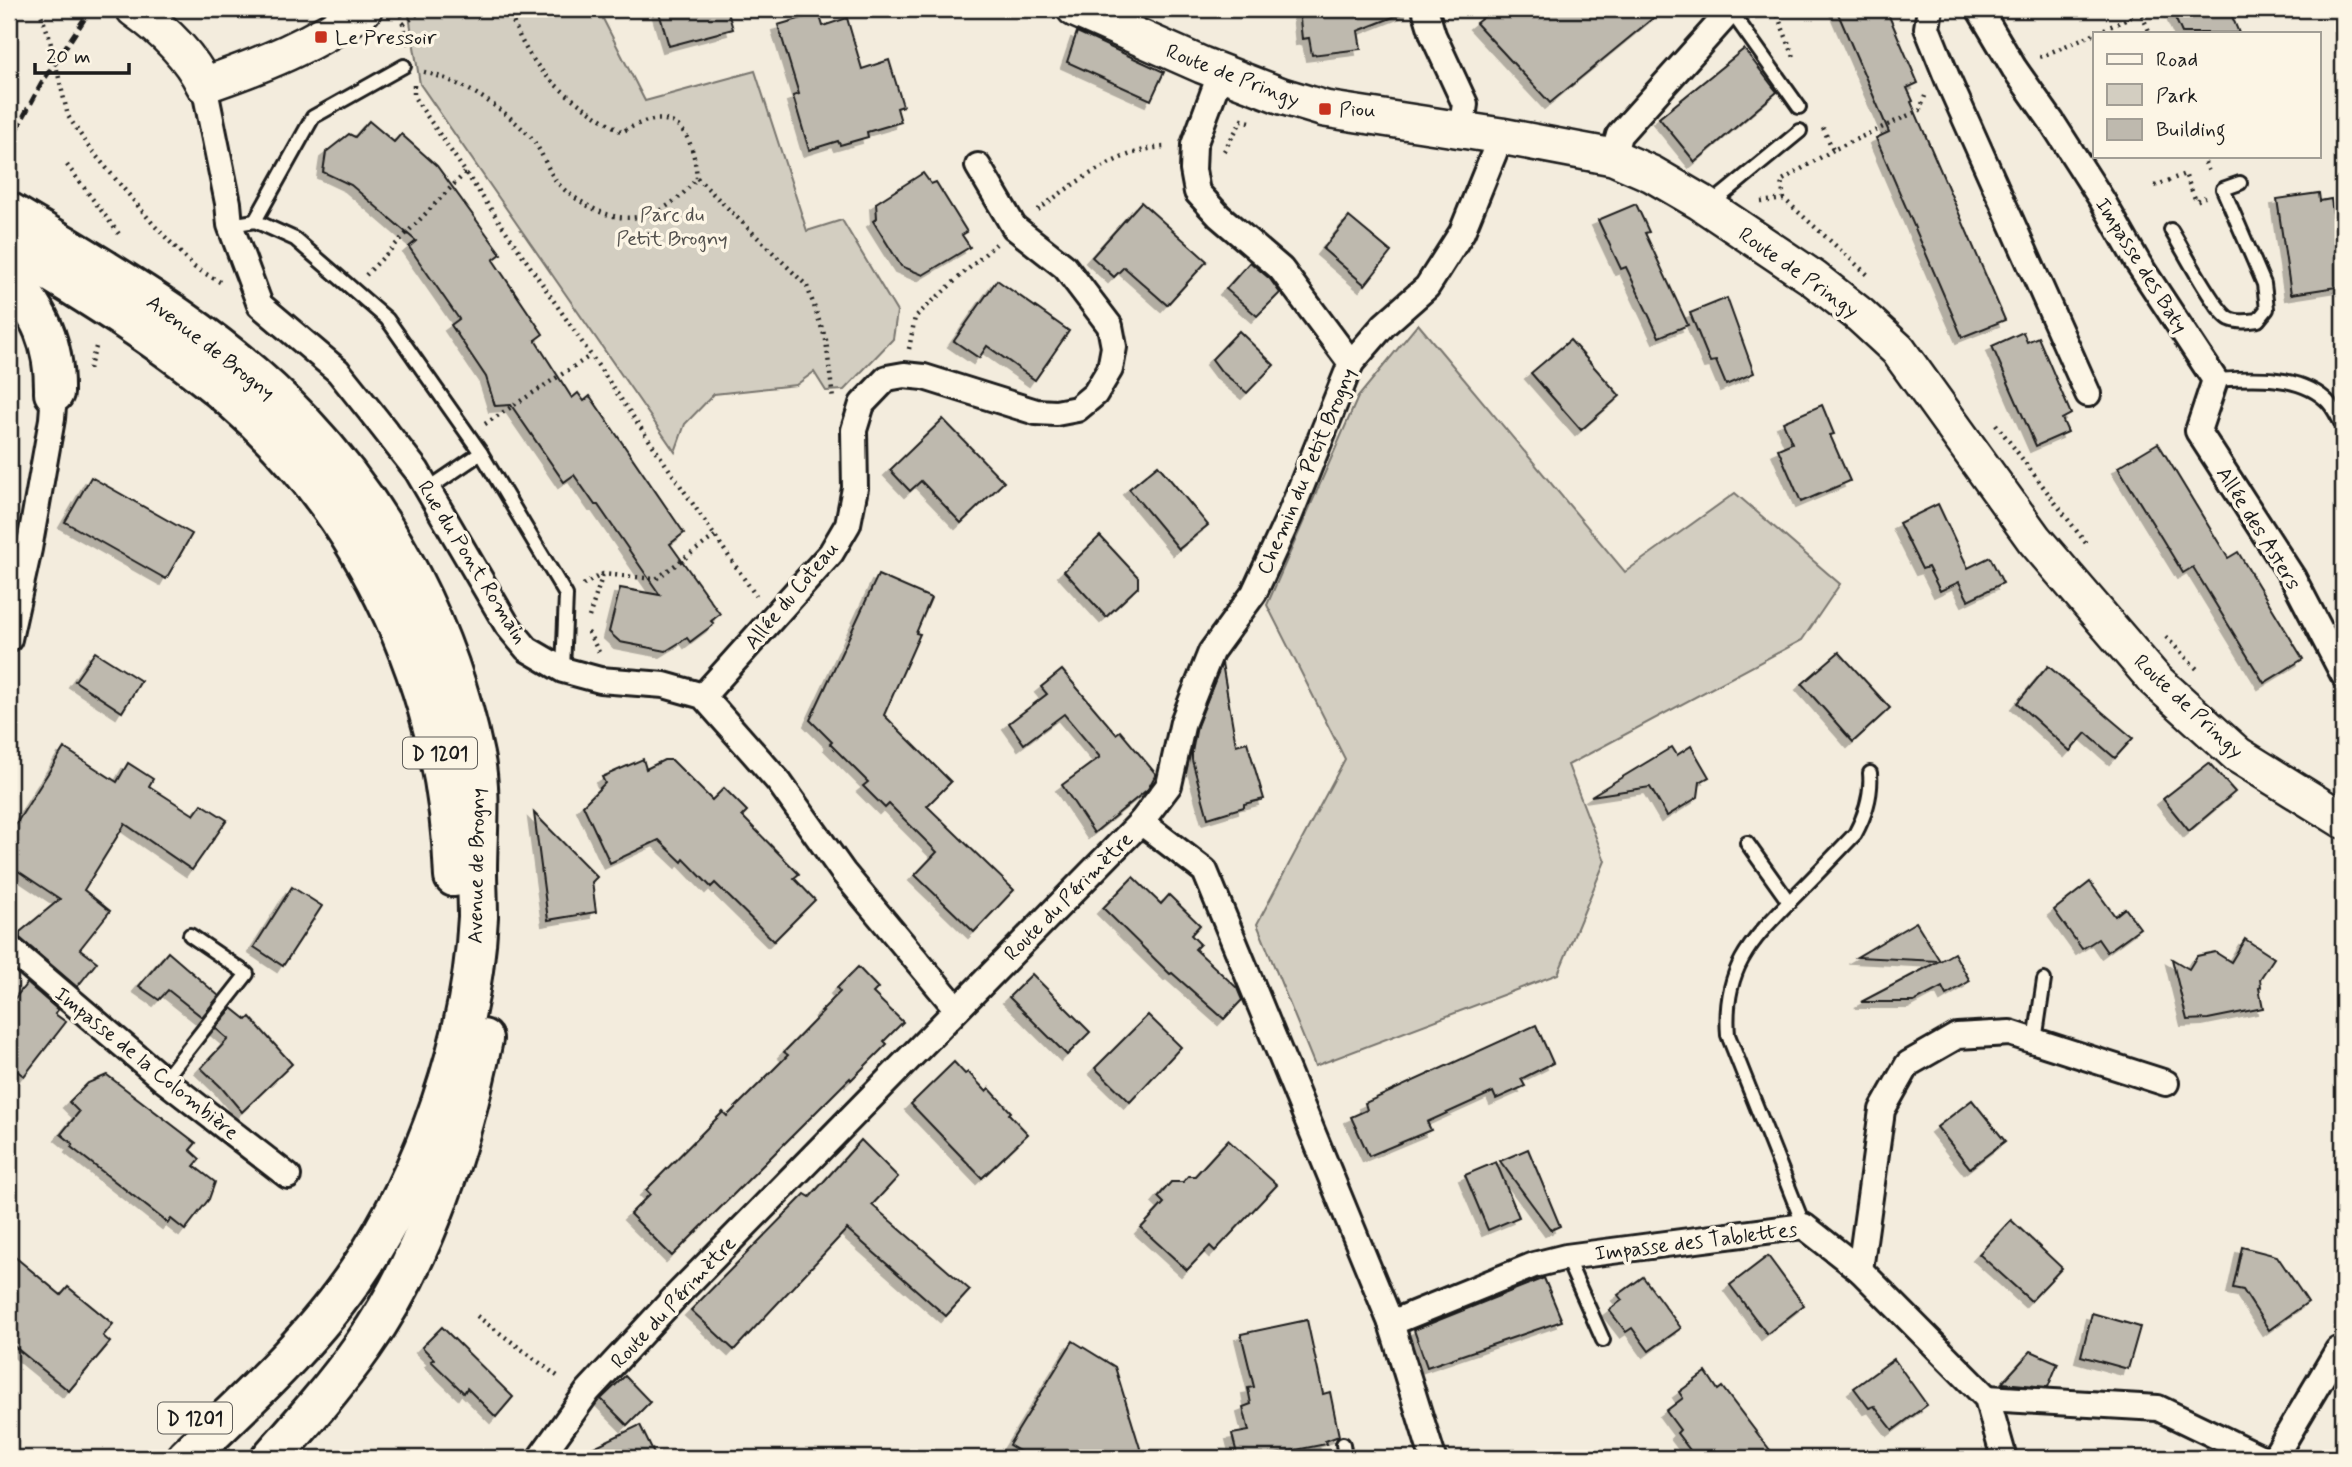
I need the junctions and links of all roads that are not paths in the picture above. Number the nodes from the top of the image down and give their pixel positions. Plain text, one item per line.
1 (134, 9) edge
2 (364, 9) edge
3 (1075, 9) edge
4 (1425, 9) edge
5 (1731, 9) edge
6 (1930, 9) edge
7 (1979, 9) edge
8 (409, 68) road end
9 (1221, 72) junction
10 (204, 85) junction
11 (1799, 107) dead end
12 (1461, 131) junction
13 (1800, 131) dead end
14 (1501, 136) junction
15 (1613, 158) junction
16 (978, 166) dead end
17 (2240, 183) dead end
18 (1732, 209) junction
19 (9, 212) edge
20 (254, 221) junction
21 (230, 225) junction
22 (2171, 230) dead end
23 (9, 247) edge
24 (9, 276) edge
25 (1351, 363) junction
26 (2215, 380) junction
27 (54, 393) joint
28 (2088, 394) dead end
29 (2343, 426) edge
30 (481, 453) junction
31 (428, 489) junction
32 (9, 639) edge
33 (563, 670) junction
34 (2343, 674) edge
35 (703, 696) junction
36 (1870, 773) dead end
37 (480, 789) junction
38 (2343, 820) edge
39 (1141, 822) junction
40 (1747, 843) dead end
41 (1789, 902) junction
42 (190, 934) dead end
43 (9, 948) edge
44 (2044, 980) dead end
45 (957, 1009) junction
46 (2035, 1041) junction
47 (164, 1080) junction
48 (2166, 1083) dead end
49 (288, 1176) dead end
50 (1804, 1226) junction
51 (1566, 1257) junction
52 (1860, 1270) junction
53 (1391, 1323) junction
54 (1603, 1340) dead end
55 (2338, 1350) dead end
56 (1987, 1398) junction
57 (1343, 1444) dead end
58 (155, 1458) edge
59 (186, 1458) edge
60 (271, 1458) edge
61 (540, 1458) edge
62 (1345, 1458) edge
63 (1433, 1458) edge
64 (2004, 1458) edge
65 (2262, 1458) edge
66 (2274, 1458) edge

1 - 10 street
2 - 10 street
3 - 9 street, Route de Pringy
4 - 12 street
5 - 11 lane
5 - 15 street
6 - 28 street
7 - 26 street, Impasse des Baty
8 - 20 lane
9 - 12 street, Route de Pringy
9 - 25 street
10 - 21 street, Rue du Pont Romain
12 - 14 street, Route de Pringy
13 - 18 lane
14 - 15 street, Route de Pringy
14 - 25 street, Chemin du Petit Brogny
15 - 18 street, Route de Pringy
16 - 35 street, Allée du Coteau
17 - 22 lane
18 - 38 street, Route de Pringy
19 - 37 highway, Avenue de Brogny / D 1201
20 - 21 lane
20 - 30 lane
21 - 31 street, Rue du Pont Romain
23 - 58 highway, Avenue de Brogny / D 1201
24 - 27 highway
25 - 39 street, Chemin du Petit Brogny
26 - 29 lane
26 - 34 street, Allée des Asters
27 - 32 street
30 - 31 lane
30 - 33 lane
31 - 33 street, Rue du Pont Romain
33 - 35 street, Rue du Pont Romain
35 - 45 street
36 - 41 lane
37 - 59 highway, Avenue de Brogny / D 1201
37 - 60 highway
39 - 45 street, Route du Périmètre
39 - 53 street, Route du Périmètre
40 - 41 lane
41 - 50 lane
42 - 47 lane
43 - 47 street, Impasse de la Colombière
44 - 46 lane
45 - 61 street, Route du Périmètre
46 - 48 street
46 - 52 street
47 - 49 street, Impasse de la Colombière
50 - 51 street, Impasse des Tablettes
50 - 52 street, Impasse des Tablettes
51 - 53 street, Impasse des Tablettes
51 - 54 lane
52 - 56 street, Impasse des Tablettes
53 - 63 street, Route du Périmètre
55 - 66 street
56 - 64 street, Impasse des Tablettes
56 - 65 street
57 - 62 lane

